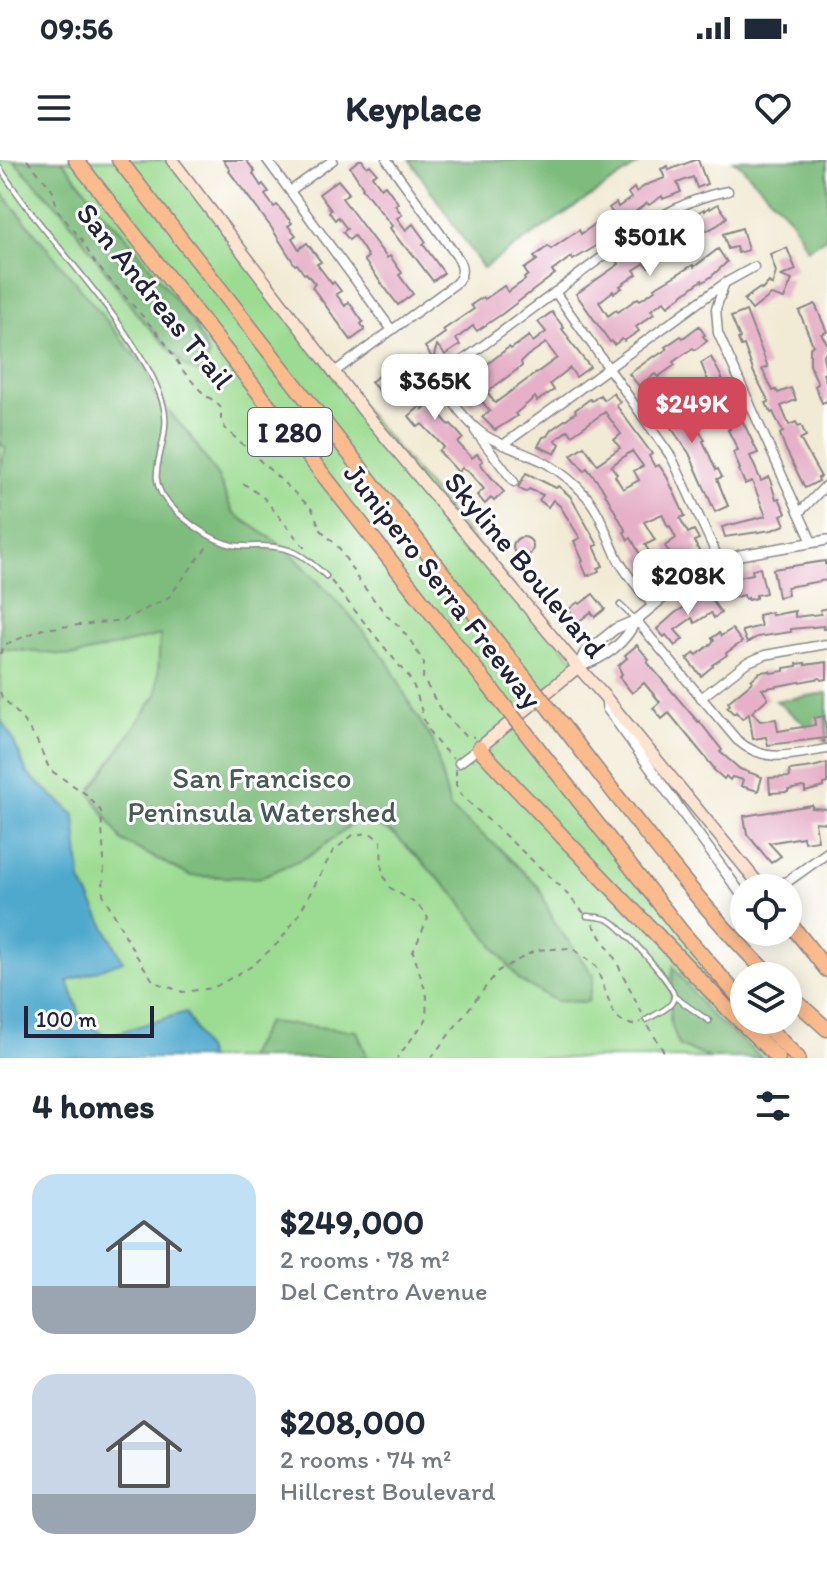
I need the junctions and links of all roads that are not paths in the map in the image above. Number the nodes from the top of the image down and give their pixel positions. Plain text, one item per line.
1 (76, 160) edge
2 (119, 160) edge
3 (172, 160) edge
4 (267, 160) edge
5 (333, 160) edge
6 (387, 160) edge
7 (0, 168) edge
8 (290, 191) junction
9 (728, 191) dead end
10 (754, 267) dead end
11 (725, 283) junction
12 (555, 292) junction
13 (392, 330) junction
14 (609, 368) junction
15 (333, 373) junction
16 (468, 420) junction
17 (503, 445) junction
18 (514, 482) dead end
19 (827, 484) edge
20 (799, 513) junction
21 (827, 540) edge
22 (812, 542) junction
23 (720, 562) junction
24 (326, 576) road end
25 (620, 605) dead end
26 (653, 606) junction
27 (636, 620) junction
28 (827, 644) edge
29 (578, 667) junction
30 (606, 698) junction
31 (701, 698) junction
32 (479, 748) junction
33 (827, 749) edge
34 (459, 763) road end
35 (827, 853) edge
36 (751, 874) edge
37 (799, 874) edge
38 (730, 879) edge
39 (587, 916) road end
40 (802, 938) edge
41 (757, 962) edge
42 (827, 970) edge
43 (730, 987) edge
44 (675, 997) junction
45 (802, 1007) edge
46 (646, 1020) road end
47 (709, 1021) dead end
48 (827, 1029) edge
49 (774, 1034) edge
50 (778, 1058) edge
51 (798, 1058) edge

1 - 43 highway, Junipero Serra Freeway / I 280, bridge
2 - 41 highway, Junipero Serra Freeway / I 280, bridge
3 - 15 main road, Skyline Boulevard
4 - 8 street
5 - 8 street
6 - 13 street
7 - 24 lane
8 - 13 street
9 - 12 street
10 - 11 street
11 - 14 street
11 - 20 street
12 - 14 street
12 - 16 street
13 - 15 street
14 - 17 street
14 - 23 street
15 - 29 main road, Skyline Boulevard
16 - 17 street
16 - 18 street
17 - 26 street
19 - 20 street
20 - 22 street
21 - 22 street
22 - 23 street
23 - 26 street
25 - 27 lane
26 - 27 street
27 - 29 street
27 - 31 street
28 - 31 street
29 - 30 main road, Skyline Boulevard
29 - 32 main road
30 - 36 main road, Skyline Boulevard
30 - 38 street, Skyline Boulevard
31 - 33 street
32 - 34 street
32 - 50 highway
35 - 37 street
39 - 44 lane
40 - 42 highway
44 - 46 lane
44 - 47 lane
45 - 48 highway
49 - 51 highway

